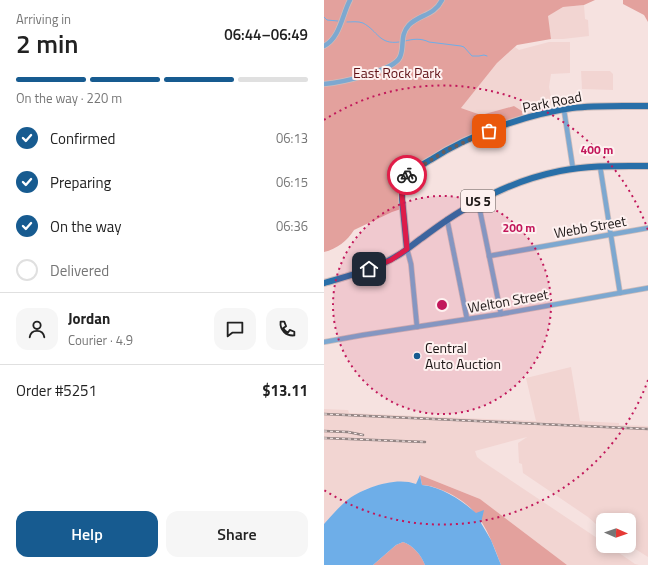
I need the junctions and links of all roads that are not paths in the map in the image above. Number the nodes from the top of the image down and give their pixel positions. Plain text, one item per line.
1 (350, 0) edge
2 (442, 0) edge
3 (324, 46) edge
4 (324, 84) edge
5 (648, 106) edge
6 (564, 110) junction
7 (600, 166) junction
8 (648, 166) edge
9 (573, 169) junction
10 (478, 201) junction
11 (447, 220) junction
12 (648, 228) edge
13 (611, 234) junction
14 (407, 249) junction
15 (489, 256) junction
16 (324, 283) edge
17 (648, 288) edge
18 (620, 293) junction
19 (501, 314) junction
20 (467, 319) junction
21 (417, 327) junction
22 (324, 342) edge

1 - 3 street
2 - 4 street
5 - 6 main road, Park Road
6 - 9 street
6 - 14 main road, Park Road
7 - 8 main road, US 5
7 - 9 main road, US 5
7 - 13 street
9 - 10 main road, US 5
10 - 11 main road, US 5
10 - 15 street
11 - 14 main road, US 5
11 - 20 street
12 - 13 street, Webb Street
13 - 15 street, Webb Street
13 - 18 street
14 - 16 main road, US 5
14 - 21 street
15 - 19 street
17 - 18 street, Welton Street
18 - 19 street, Welton Street
19 - 20 street, Welton Street
20 - 21 street, Welton Street
21 - 22 street, Welton Street

